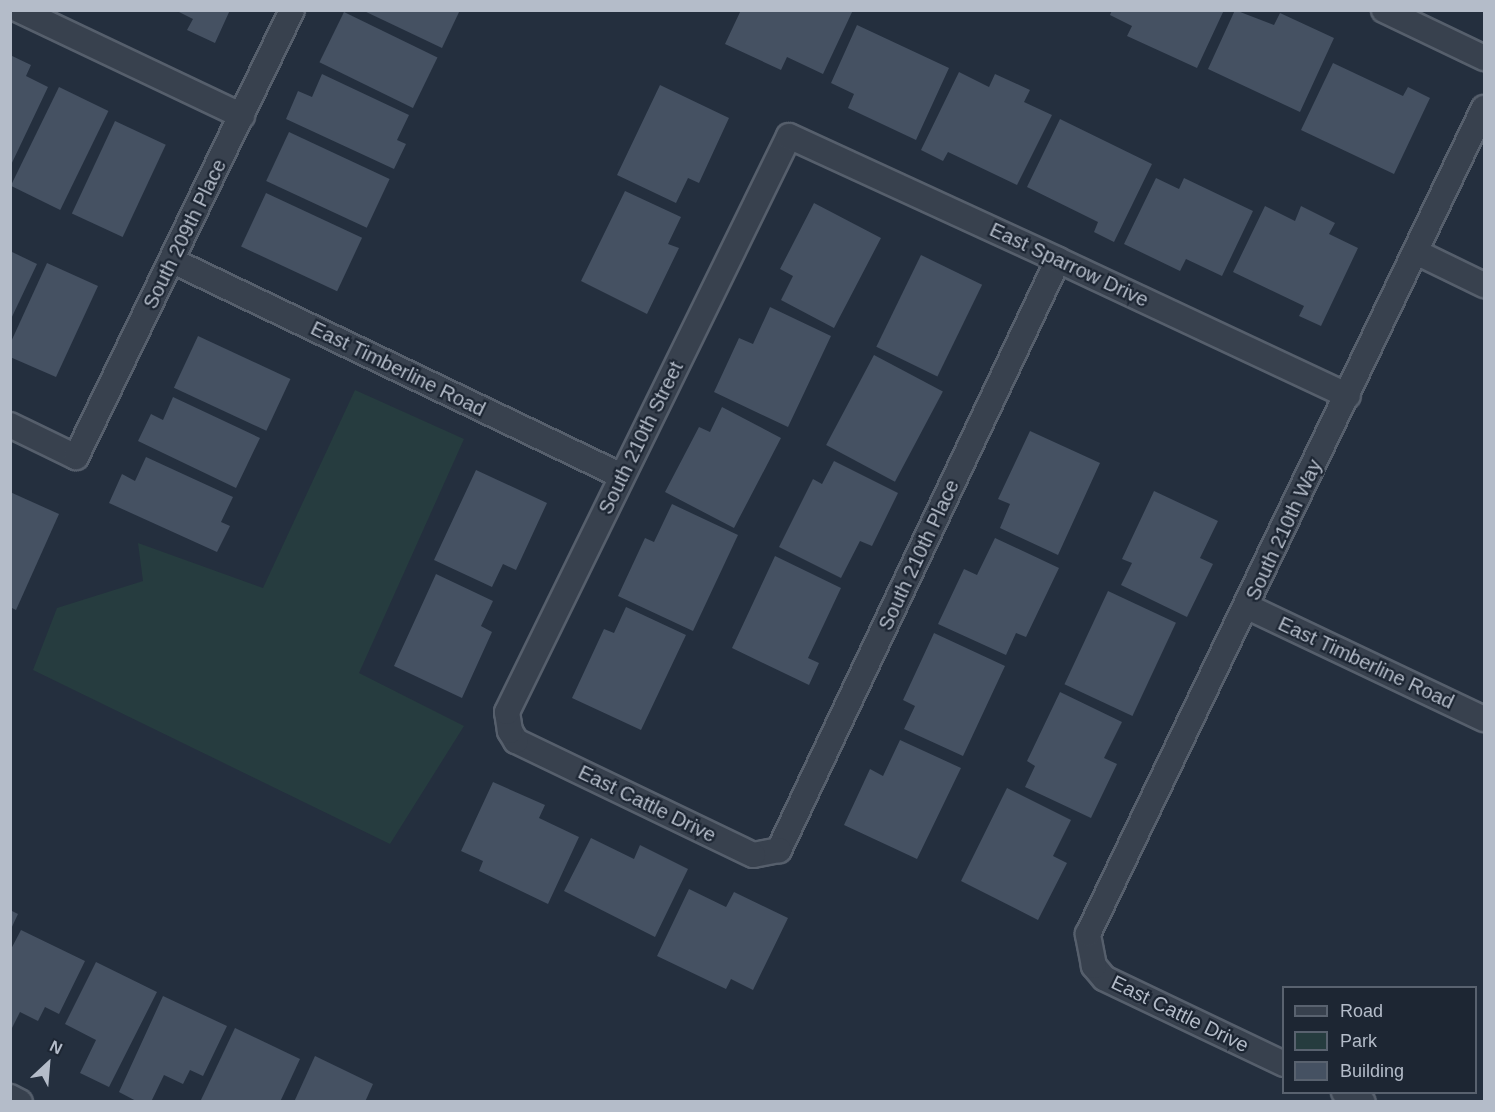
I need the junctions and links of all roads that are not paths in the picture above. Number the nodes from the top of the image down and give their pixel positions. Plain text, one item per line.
1 (20, 10) edge
2 (292, 10) edge
3 (1384, 10) edge
4 (1485, 58) edge
5 (1485, 108) edge
6 (242, 116) junction
7 (789, 136) joint
8 (1416, 252) junction
9 (1058, 260) junction
10 (174, 261) junction
11 (1485, 285) edge
12 (1348, 396) junction
13 (10, 425) edge
14 (622, 476) junction
15 (1248, 607) junction
16 (1485, 719) edge
17 (516, 741) joint
18 (779, 850) joint
19 (1089, 952) joint
20 (1282, 1063) edge
21 (1348, 1094) edge
22 (10, 1097) edge
23 (20, 1101) edge
24 (1363, 1101) edge

1 - 6 street
2 - 6 street, South 209th Place
3 - 4 street
5 - 8 street, South 210th Way
6 - 10 street, South 209th Place
7 - 9 street, East Sparrow Drive
7 - 14 street, South 210th Street
8 - 11 street
8 - 12 street, South 210th Way
9 - 12 street, East Sparrow Drive
9 - 18 street, South 210th Place
10 - 13 street, South 209th Place
10 - 14 street, East Timberline Road
12 - 15 street, South 210th Way
14 - 17 street, South 210th Street
15 - 16 street, East Timberline Road
15 - 19 street, South 210th Way
17 - 18 street, East Cattle Drive
19 - 20 street, East Cattle Drive
21 - 24 street
22 - 23 street

